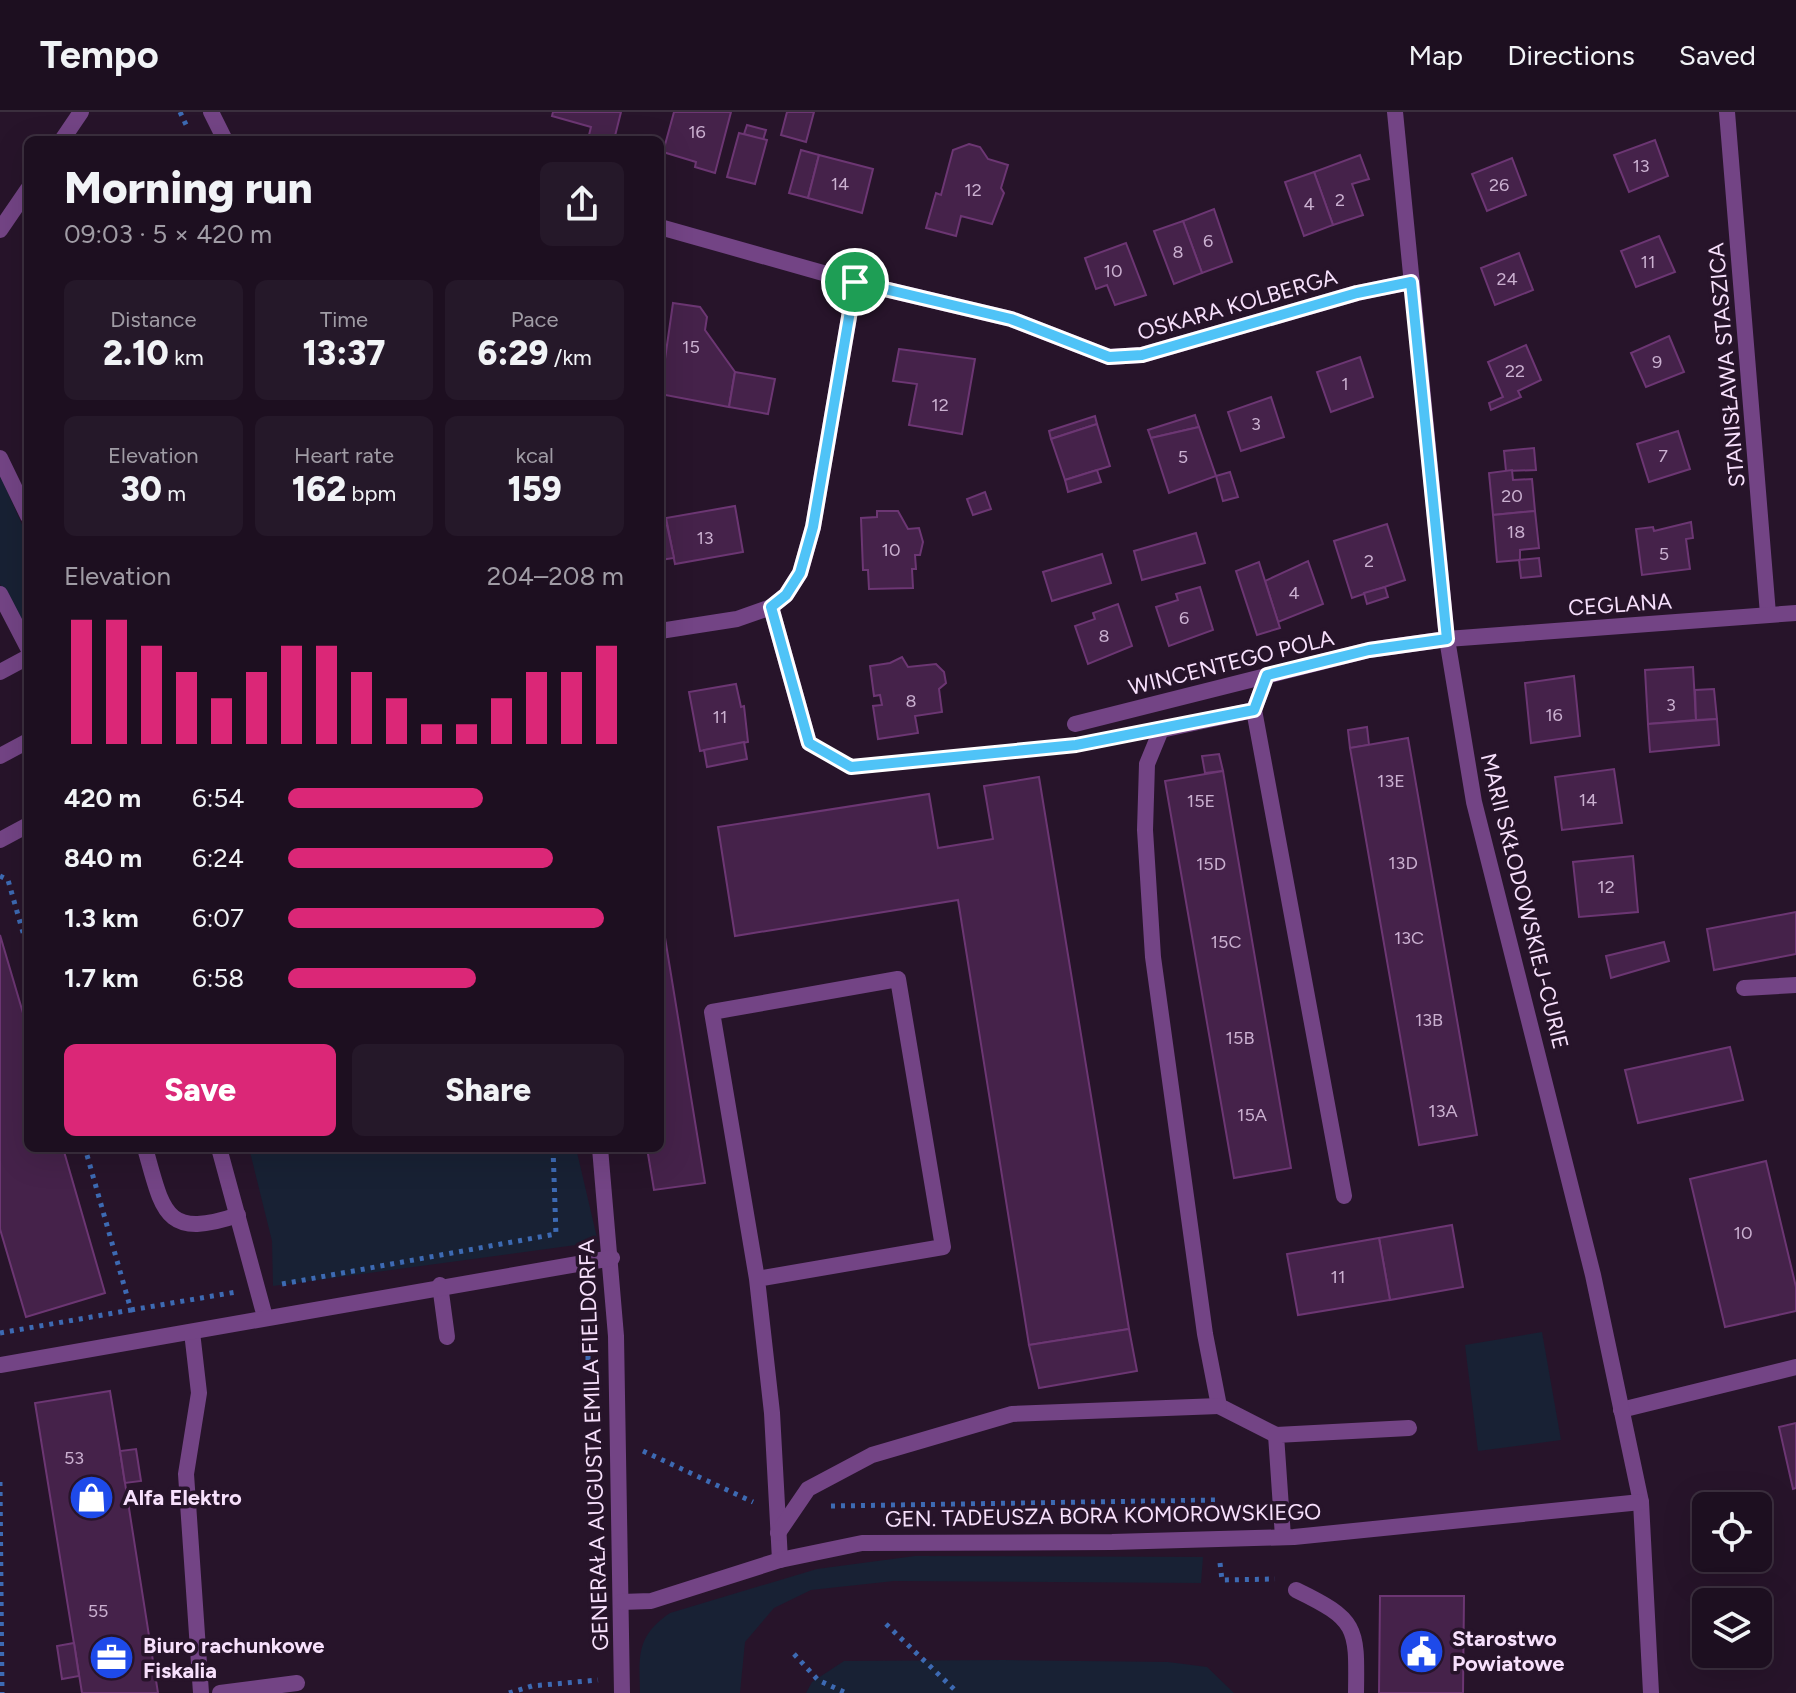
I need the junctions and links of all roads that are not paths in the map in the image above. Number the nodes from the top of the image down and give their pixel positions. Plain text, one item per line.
1 (81, 112) edge
2 (211, 112) edge
3 (1395, 112) edge
4 (1727, 112) edge
5 (65, 136) edge
6 (223, 136) edge
7 (24, 195) edge
8 (664, 228) edge
9 (0, 230) edge
10 (855, 282) junction
11 (1411, 282) junction
12 (0, 458) edge
13 (24, 508) edge
14 (0, 594) edge
15 (771, 607) junction
16 (1796, 613) edge
17 (1768, 614) junction
18 (664, 630) edge
19 (1447, 639) junction
20 (24, 640) edge
21 (24, 659) edge
22 (0, 672) edge
23 (1267, 675) junction
24 (1254, 710) junction
25 (1075, 724) dead end
26 (24, 743) edge
27 (809, 743) road end
28 (0, 756) edge
29 (24, 827) edge
30 (0, 840) edge
31 (1796, 985) edge
32 (1744, 988) dead end
33 (146, 1152) edge
34 (220, 1152) edge
35 (600, 1152) edge
36 (1344, 1196) dead end
37 (238, 1215) junction
38 (612, 1258) junction
39 (757, 1279) junction
40 (440, 1285) junction
41 (265, 1317) junction
42 (192, 1332) junction
43 (447, 1337) dead end
44 (0, 1365) edge
45 (1796, 1367) edge
46 (1219, 1406) junction
47 (1621, 1410) junction
48 (1409, 1428) dead end
49 (1276, 1435) junction
50 (1641, 1502) junction
51 (778, 1533) junction
52 (1283, 1537) junction
53 (780, 1560) junction
54 (1296, 1590) dead end
55 (621, 1602) junction
56 (297, 1683) dead end
57 (201, 1693) edge
58 (220, 1693) edge
59 (622, 1693) edge
60 (1356, 1693) edge
61 (1651, 1693) edge

1 - 5 street
2 - 6 street
3 - 11 street, MARII SKŁODOWSKIEJ-CURIE
4 - 17 street, STANISŁAWA STASZICA
7 - 9 street
8 - 10 street, OSKARA KOLBERGA
10 - 11 street, OSKARA KOLBERGA
10 - 15 street
11 - 19 street, MARII SKŁODOWSKIEJ-CURIE
12 - 13 street
14 - 20 street
15 - 18 street
15 - 27 street
16 - 17 street, CEGLANA
17 - 19 street, CEGLANA
19 - 23 street, WINCENTEGO POLA
19 - 47 street, MARII SKŁODOWSKIEJ-CURIE
21 - 22 street
23 - 24 street
23 - 25 street, WINCENTEGO POLA
24 - 36 street
24 - 46 street
26 - 28 street
29 - 30 street
31 - 32 street
33 - 37 street
34 - 37 street
35 - 38 street, GENERAŁA AUGUSTA EMILA FIELDORFA
37 - 41 street
38 - 40 street
38 - 55 street, GENERAŁA AUGUSTA EMILA FIELDORFA
39 - 39 street
39 - 51 street
40 - 41 street
40 - 43 street
41 - 42 street
42 - 44 street
42 - 57 street
45 - 47 street
46 - 49 street
46 - 51 street
47 - 50 street, MARII SKŁODOWSKIEJ-CURIE
48 - 49 street
49 - 52 street
50 - 52 street, GEN. TADEUSZA BORA KOMOROWSKIEGO
50 - 61 street, MARII SKŁODOWSKIEJ-CURIE
51 - 53 street
52 - 53 street, GEN. TADEUSZA BORA KOMOROWSKIEGO
53 - 55 street, GEN. TADEUSZA BORA KOMOROWSKIEGO
54 - 60 street
55 - 59 street, GENERAŁA AUGUSTA EMILA FIELDORFA
56 - 58 street

